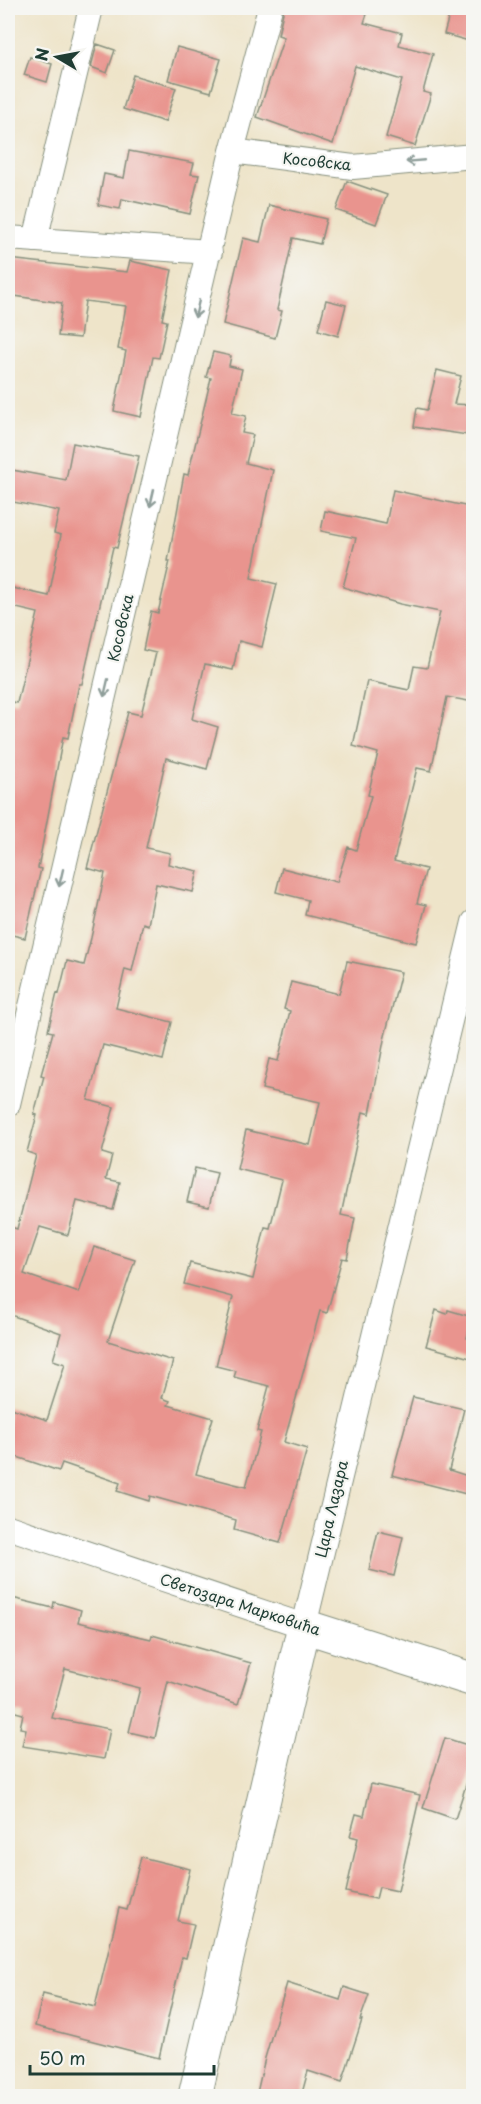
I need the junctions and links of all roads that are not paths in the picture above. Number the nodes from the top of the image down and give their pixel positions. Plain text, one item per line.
1 (91, 8) edge
2 (270, 8) edge
3 (232, 151) junction
4 (474, 156) edge
5 (8, 238) edge
6 (35, 240) junction
7 (210, 252) junction
8 (474, 922) edge
9 (8, 1104) edge
10 (8, 1527) edge
11 (304, 1626) junction
12 (474, 1680) edge
13 (195, 2097) edge

1 - 6 street
2 - 3 street, Косовска
4 -> 3 street, Косовска
3 - 7 street, Косовска
5 - 6 street
6 - 7 street
7 -> 9 street, Косовска
8 - 11 street, Цара Лазара
10 - 11 street, Светозара Марковића
11 - 12 street, Светозара Марковића
11 - 13 street, Цара Лазара

